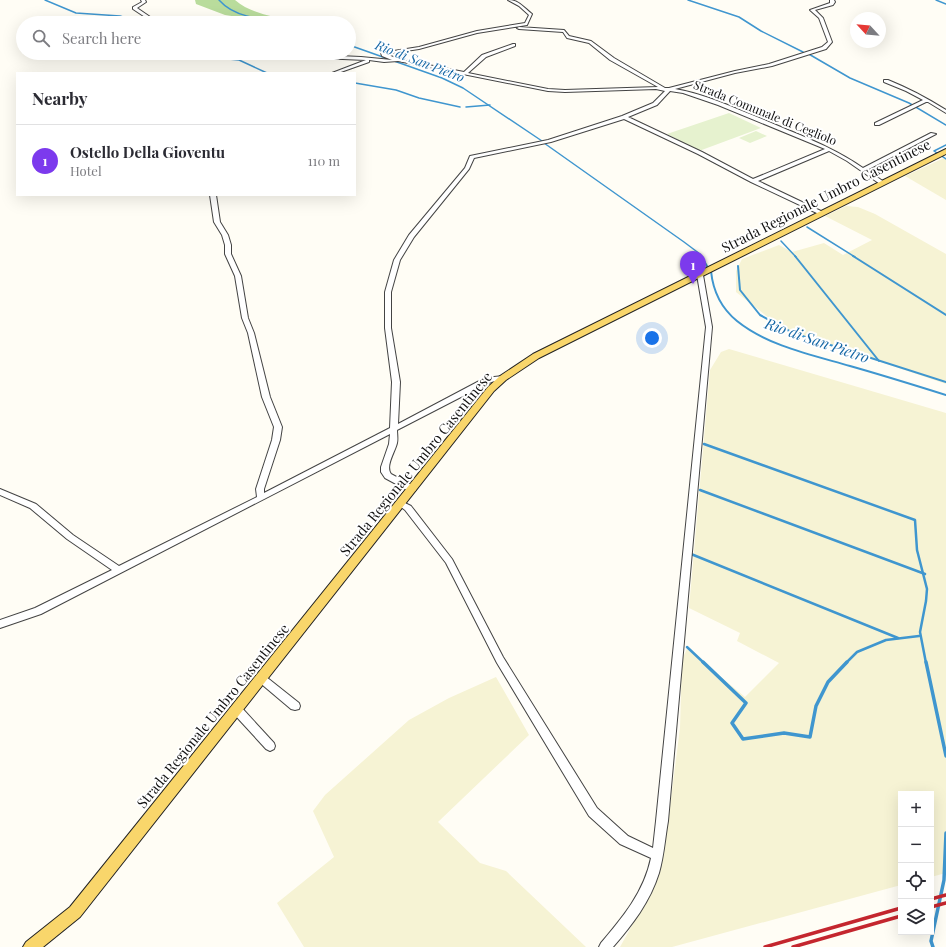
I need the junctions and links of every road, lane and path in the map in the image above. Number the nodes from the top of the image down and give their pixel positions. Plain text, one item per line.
1 (143, 0) edge
2 (510, 0) edge
3 (832, 0) edge
4 (147, 16) edge
5 (508, 27) junction
6 (513, 45) dead end
7 (384, 56) junction
8 (356, 59) edge
9 (370, 59) junction
10 (398, 60) junction
11 (337, 72) edge
12 (465, 73) junction
13 (886, 81) dead end
14 (665, 88) junction
15 (671, 89) junction
16 (929, 101) junction
17 (946, 112) edge
18 (624, 117) junction
19 (877, 124) dead end
20 (933, 134) dead end
21 (829, 149) junction
22 (944, 154) edge
23 (863, 170) junction
24 (753, 181) junction
25 (882, 183) junction
26 (213, 196) edge
27 (822, 213) junction
28 (700, 275) junction
29 (503, 378) junction
30 (394, 430) junction
31 (412, 489) junction
32 (0, 492) edge
33 (261, 498) junction
34 (401, 504) junction
35 (120, 570) junction
36 (0, 624) edge
37 (262, 679) junction
38 (295, 706) dead end
39 (237, 710) junction
40 (270, 746) dead end
41 (656, 855) junction
42 (31, 947) edge
43 (605, 947) edge

1 - 4 street
2 - 5 street
3 - 15 street
5 - 7 street
5 - 14 street
6 - 12 street
7 - 9 street
7 - 10 street
8 - 9 street
9 - 10 street, Strada Comunale di Cegliolo
9 - 11 street
10 - 12 street, Strada Comunale di Cegliolo
12 - 14 street, Strada Comunale di Cegliolo
13 - 16 street
14 - 15 street, Strada Comunale di Cegliolo
15 - 18 street
15 - 21 street, Strada Comunale di Cegliolo
16 - 17 street
16 - 19 street
18 - 24 street
18 - 30 street
20 - 23 street
21 - 23 street, Strada Comunale di Cegliolo
21 - 24 street
22 - 25 main road, Strada Regionale Umbro Casentinese
23 - 25 street, Strada Comunale di Cegliolo
24 - 27 street
25 - 27 main road, Strada Regionale Umbro Casentinese
26 - 33 street
27 - 28 main road, Strada Regionale Umbro Casentinese
28 - 29 main road, Strada Regionale Umbro Casentinese
28 - 41 street
29 - 30 street
29 - 31 main road, Strada Regionale Umbro Casentinese
30 - 31 street
30 - 33 street
31 - 34 main road, Strada Regionale Umbro Casentinese
32 - 35 street
33 - 35 street
34 - 37 main road, Strada Regionale Umbro Casentinese
34 - 41 street
35 - 36 street
37 - 38 street
37 - 39 main road, Strada Regionale Umbro Casentinese
39 - 40 street
39 - 42 main road, Strada Regionale Umbro Casentinese
41 - 43 street

